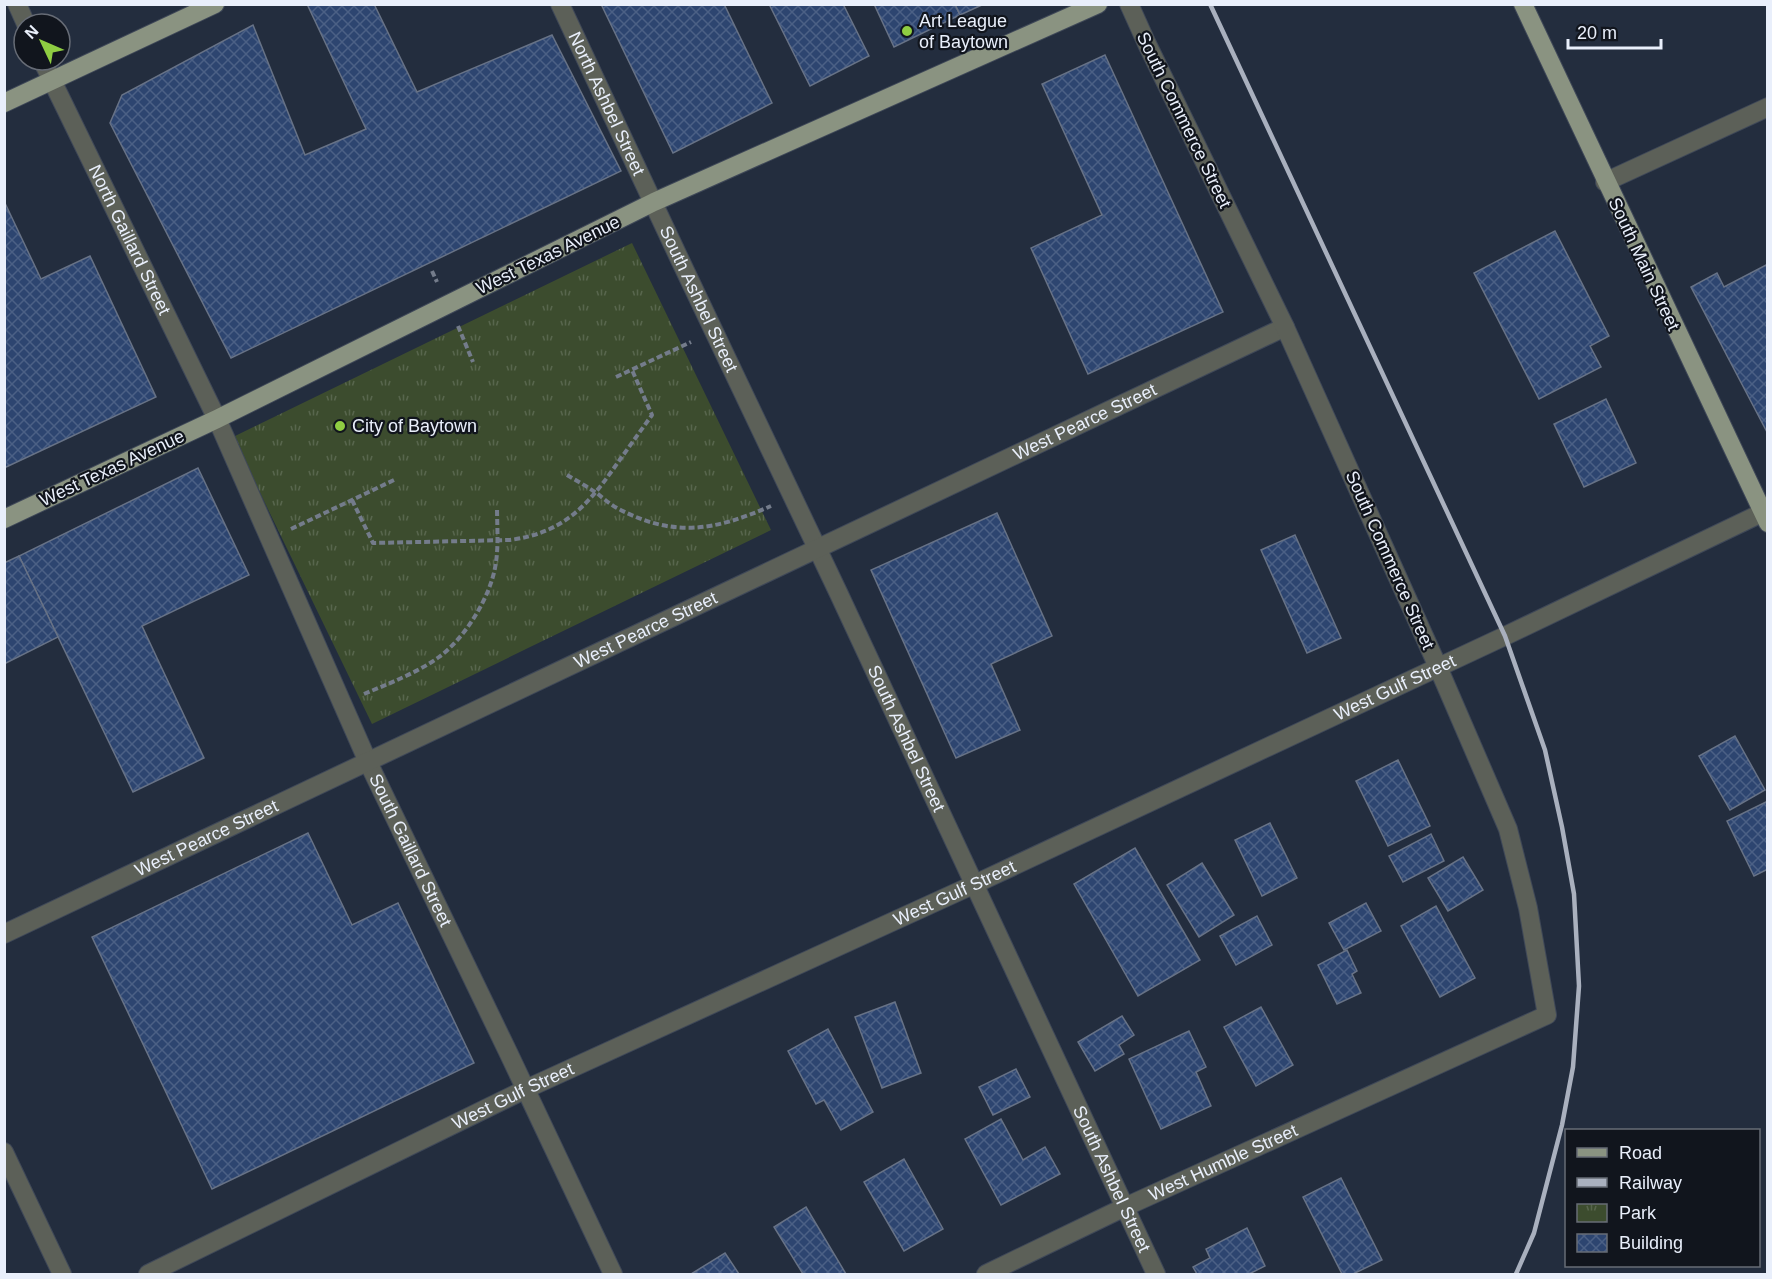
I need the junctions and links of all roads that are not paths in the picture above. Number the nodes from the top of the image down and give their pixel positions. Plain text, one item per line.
1 (215, 4) edge
2 (560, 4) edge
3 (1098, 4) edge
4 (1129, 4) edge
5 (1523, 4) edge
6 (48, 72) edge
7 (52, 81) junction
8 (4, 103) edge
9 (1767, 107) edge
10 (1605, 182) junction
11 (654, 202) junction
12 (1285, 327) junction
13 (217, 419) junction
14 (1766, 515) edge
15 (4, 519) edge
16 (819, 549) junction
17 (1438, 667) junction
18 (368, 762) junction
19 (975, 885) junction
20 (4, 934) edge
21 (526, 1089) junction
22 (1364, 1099) joint
23 (4, 1152) edge
24 (1125, 1207) junction
25 (62, 1275) edge
26 (147, 1275) edge
27 (613, 1275) edge
28 (986, 1275) edge
29 (1156, 1275) edge

1 - 7 main road
2 - 11 street, North Ashbel Street
3 - 11 main road, West Texas Avenue
4 - 12 street, South Commerce Street
5 - 10 main road, South Main Street
6 - 7 street, North Gaillard Street
7 - 8 main road
7 - 13 street, North Gaillard Street
9 - 10 street
10 - 14 main road, South Main Street
11 - 13 main road, West Texas Avenue
11 - 16 street, South Ashbel Street
12 - 16 street, West Pearce Street
12 - 17 street, South Commerce Street
13 - 15 main road, West Texas Avenue
13 - 18 street, South Gaillard Street
14 - 17 street, West Gulf Street
16 - 18 street, West Pearce Street
16 - 19 street, South Ashbel Street
17 - 19 street, West Gulf Street
17 - 22 street, South Commerce Street
18 - 20 street, West Pearce Street
18 - 21 street, South Gaillard Street
19 - 21 street, West Gulf Street
19 - 24 street, South Ashbel Street
21 - 26 street, West Gulf Street
21 - 27 street, South Gaillard Street
22 - 24 street, West Humble Street
23 - 25 street
24 - 28 street, West Humble Street
24 - 29 street, South Ashbel Street

